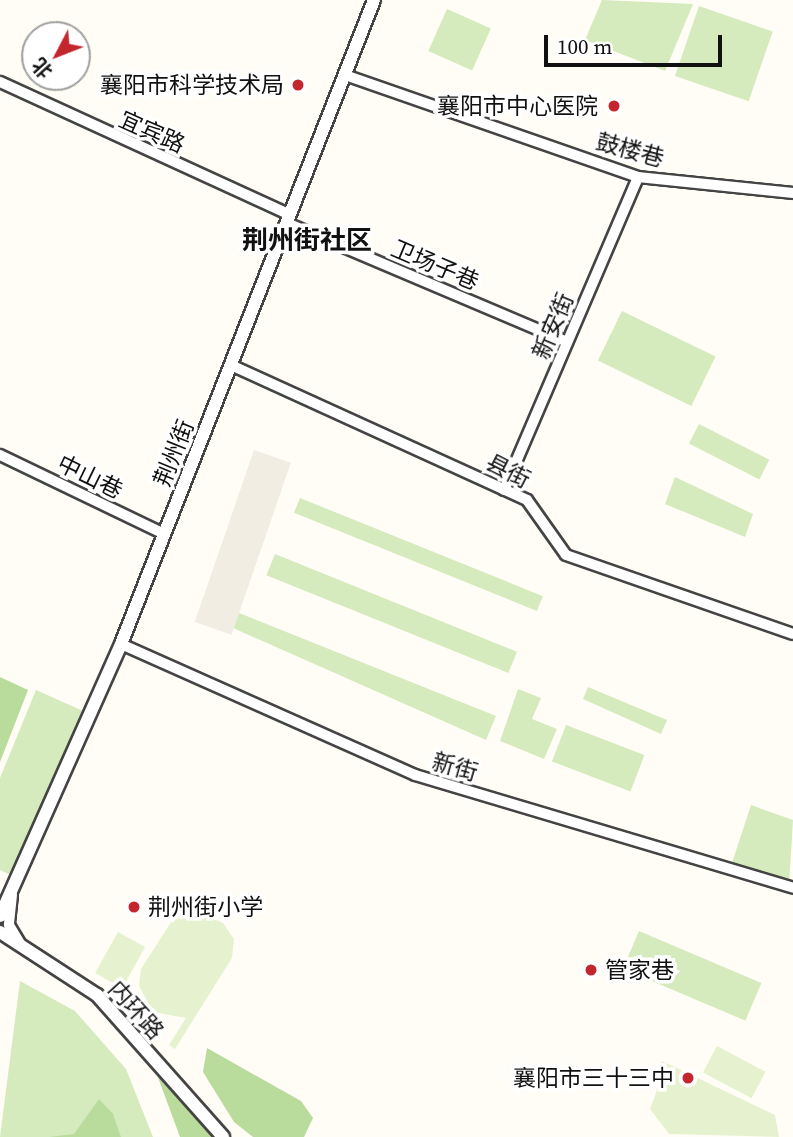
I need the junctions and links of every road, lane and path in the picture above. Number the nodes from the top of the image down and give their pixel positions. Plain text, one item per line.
1 (374, 0) edge
2 (345, 75) junction
3 (0, 82) edge
4 (638, 177) junction
5 (793, 194) edge
6 (288, 219) junction
7 (568, 342) junction
8 (231, 365) junction
9 (0, 455) edge
10 (504, 490) junction
11 (164, 534) junction
12 (793, 634) edge
13 (121, 644) junction
14 (13, 887) junction
15 (793, 888) edge
16 (0, 899) edge
17 (0, 916) edge
18 (0, 932) edge
19 (23, 947) junction
20 (223, 1137) edge

1 - 2 street, 荆州街
2 - 4 street, 鼓楼巷
2 - 6 street, 荆州街
3 - 6 street, 宜宾路
4 - 5 street, 鼓楼巷
4 - 7 street, 新安街
6 - 7 street, 卫场子巷
6 - 8 street, 荆州街
7 - 10 street, 新安街
8 - 10 street, 县街
8 - 11 street, 荆州街
9 - 11 street, 中山巷
10 - 12 street, 县街
11 - 13 street, 荆州街
13 - 14 street, 荆州街
13 - 15 street, 新街
14 - 16 street
14 - 17 street, 荆州街
14 - 19 street
18 - 19 street, 内环路
19 - 20 street, 内环路

